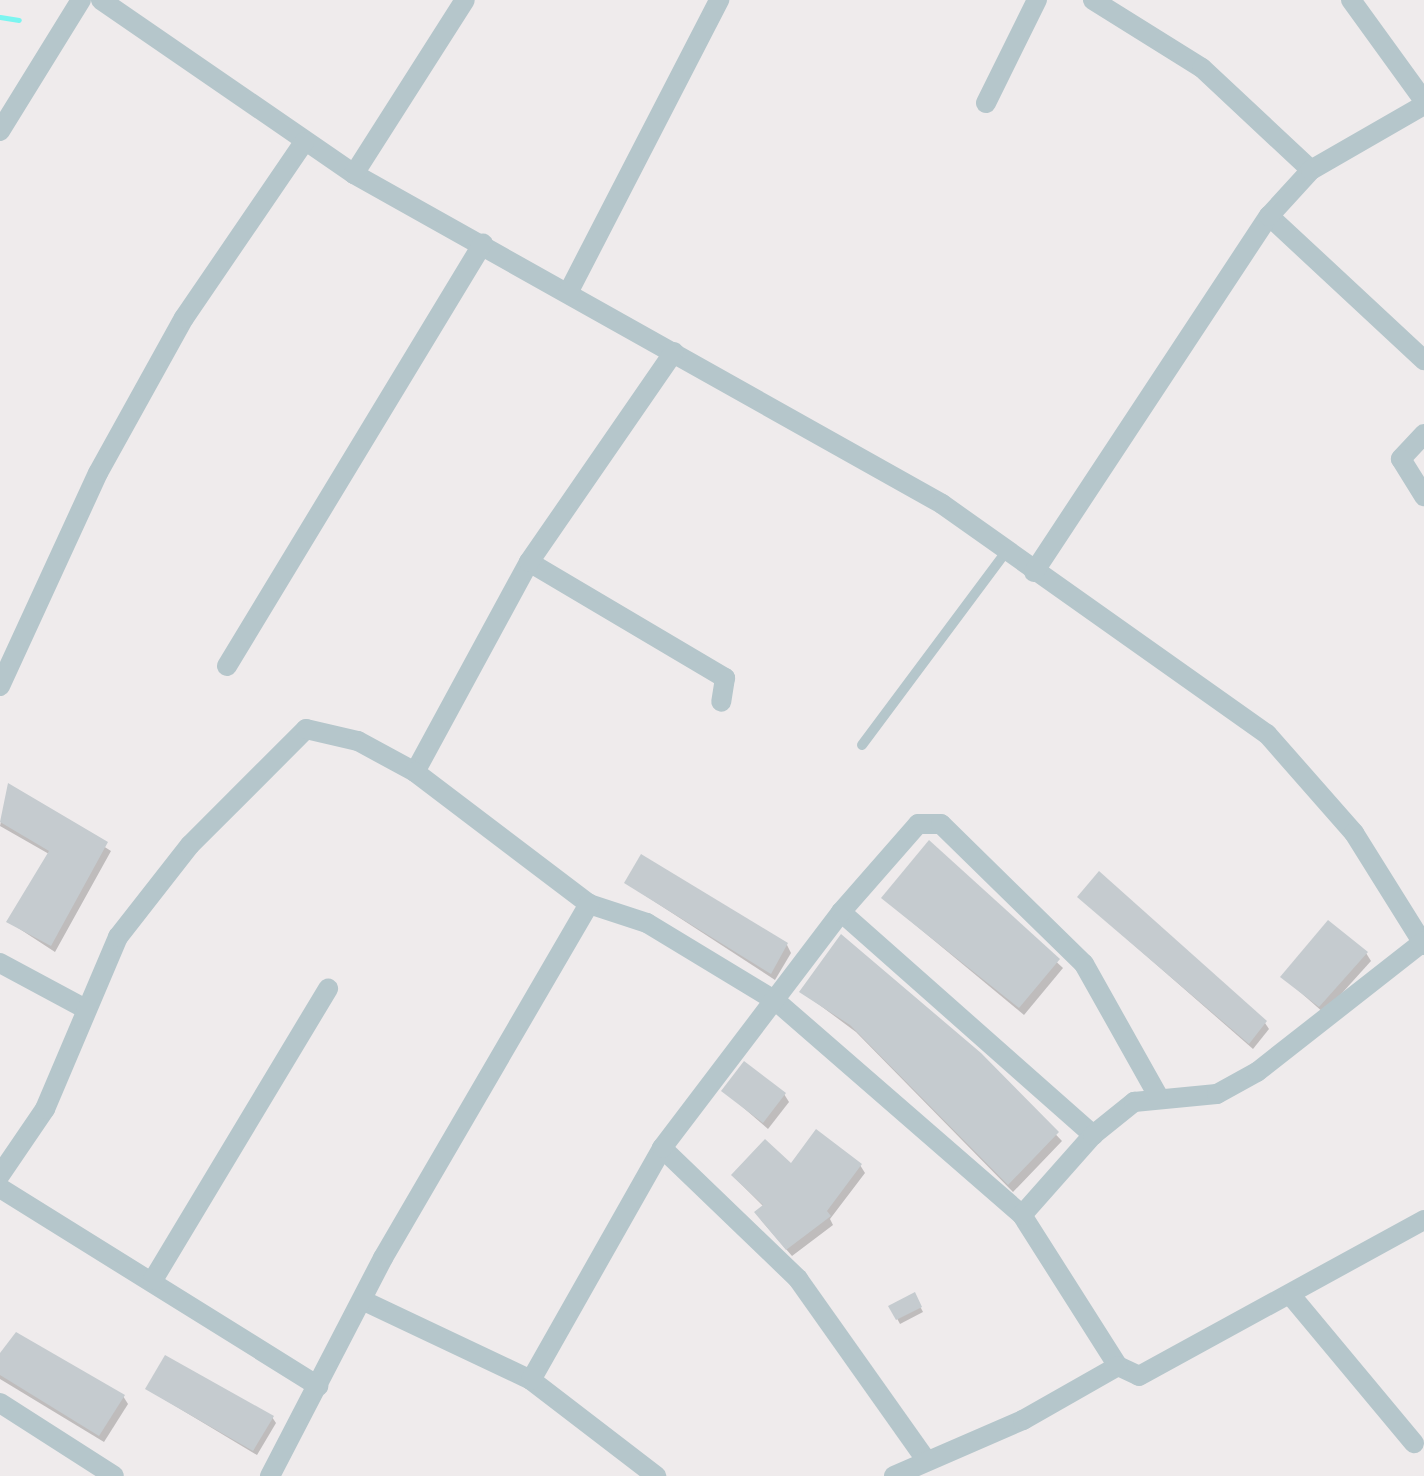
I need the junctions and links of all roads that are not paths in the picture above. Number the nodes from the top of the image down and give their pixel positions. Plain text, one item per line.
1 (81, 0) edge
2 (101, 0) edge
3 (465, 0) edge
4 (719, 0) edge
5 (1037, 0) edge
6 (1093, 0) edge
7 (1351, 0) edge
8 (986, 103) dead end
9 (1424, 103) edge
10 (0, 131) edge
11 (304, 142) junction
12 (1311, 170) junction
13 (354, 174) junction
14 (1269, 216) junction
15 (483, 244) junction
16 (568, 293) junction
17 (674, 352) junction
18 (1424, 360) edge
19 (1424, 434) edge
20 (1424, 496) edge
21 (1005, 553) junction
22 (529, 562) junction
23 (1034, 572) junction
24 (227, 666) dead end
25 (0, 686) edge
26 (721, 702) dead end
27 (862, 745) dead end
28 (415, 772) junction
29 (589, 904) junction
30 (841, 912) junction
31 (1423, 944) edge
32 (0, 963) edge
33 (328, 989) dead end
34 (776, 1001) junction
35 (82, 1007) junction
36 (1158, 1096) junction
37 (1093, 1135) junction
38 (662, 1148) junction
39 (0, 1175) edge
40 (0, 1188) edge
41 (1022, 1215) junction
42 (1424, 1220) edge
43 (153, 1280) junction
44 (1293, 1298) junction
45 (362, 1300) junction
46 (1118, 1366) junction
47 (531, 1380) junction
48 (318, 1386) junction
49 (0, 1403) edge
50 (1414, 1443) dead end
51 (926, 1460) junction
52 (114, 1476) edge
53 (270, 1476) edge
54 (656, 1476) edge
55 (894, 1476) edge

1 - 10 street
2 - 11 street
3 - 13 street
4 - 16 street
5 - 8 street
6 - 12 street
7 - 9 street
9 - 12 street
11 - 13 street
11 - 25 street
12 - 14 street
13 - 15 street
14 - 18 street
14 - 23 street
15 - 16 street
15 - 24 street
16 - 17 street
17 - 21 street
17 - 22 street
19 - 20 street
21 - 23 street
21 - 27 lane
22 - 26 street
22 - 28 street
23 - 31 street
28 - 29 street
28 - 35 street
29 - 34 street
29 - 45 street
30 - 34 street
30 - 36 street
30 - 37 street
31 - 36 street
32 - 35 street
33 - 43 street
34 - 38 street
34 - 41 street
35 - 39 street
36 - 37 street
37 - 41 street
38 - 47 street
38 - 51 street
40 - 43 street
41 - 46 street
42 - 44 street
43 - 48 street
44 - 46 street
44 - 50 street
45 - 47 street
45 - 48 street
46 - 51 street
47 - 54 street
48 - 53 street
49 - 52 street
51 - 55 street

